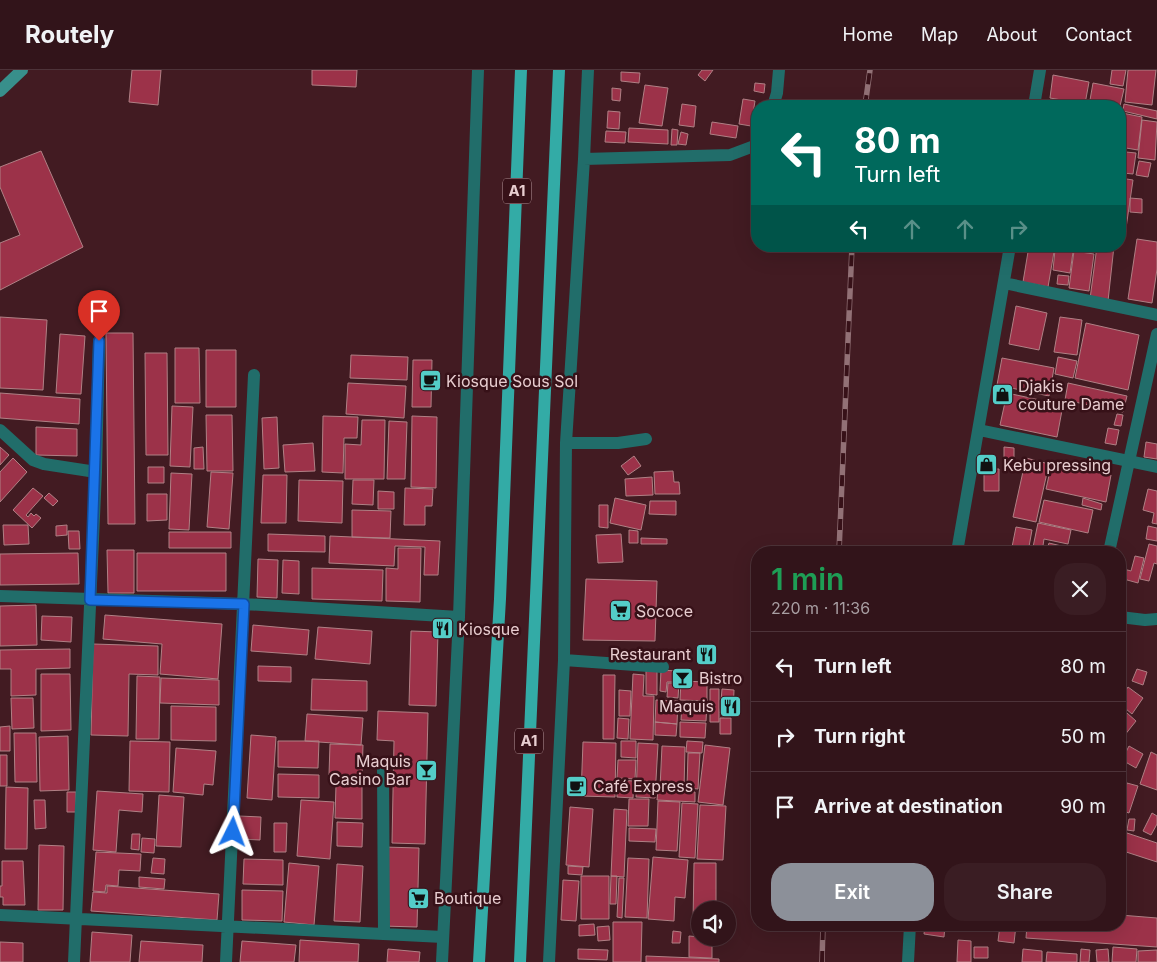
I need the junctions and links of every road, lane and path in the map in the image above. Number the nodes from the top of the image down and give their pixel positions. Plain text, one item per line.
1 (22, 70) edge
2 (478, 70) edge
3 (521, 70) edge
4 (559, 70) edge
5 (588, 70) edge
6 (779, 70) edge
7 (1040, 70) edge
8 (0, 91) edge
9 (775, 100) edge
10 (1035, 100) edge
11 (751, 147) edge
12 (584, 158) junction
13 (1009, 252) edge
14 (1004, 284) junction
15 (1157, 315) edge
16 (1157, 334) edge
17 (99, 341) dead end
18 (254, 375) dead end
19 (0, 430) edge
20 (979, 430) junction
21 (646, 439) dead end
22 (566, 443) junction
23 (1129, 462) junction
24 (1157, 467) edge
25 (96, 472) junction
26 (958, 546) edge
27 (1110, 546) edge
28 (0, 596) edge
29 (90, 600) junction
30 (244, 604) junction
31 (459, 617) junction
32 (1126, 618) edge
33 (1157, 619) edge
34 (564, 660) junction
35 (663, 666) dead end
36 (383, 770) dead end
37 (0, 915) edge
38 (76, 918) junction
39 (229, 927) junction
40 (910, 931) edge
41 (384, 934) junction
42 (443, 937) junction
43 (74, 962) edge
44 (226, 962) edge
45 (442, 962) edge
46 (479, 962) edge
47 (520, 962) edge
48 (550, 962) edge
49 (908, 962) edge

1 - 8 street
2 - 31 street
3 - 46 main road, A1
4 - 47 main road, A1
5 - 12 street
6 - 9 street
7 - 10 street
11 - 12 street
12 - 22 street
13 - 14 street
14 - 15 street
14 - 20 street
16 - 23 street
17 - 25 street
18 - 30 street
19 - 25 street
20 - 23 street
20 - 26 street
21 - 22 street
22 - 34 street
23 - 24 street
23 - 27 street
25 - 29 street
28 - 29 street
29 - 30 street
29 - 38 street
30 - 31 street
30 - 39 street
31 - 42 street
32 - 33 street
34 - 35 street
34 - 48 street
36 - 41 street
37 - 38 street
38 - 39 street
38 - 43 street
39 - 41 street
39 - 44 street
40 - 49 street
41 - 42 street
42 - 45 street

